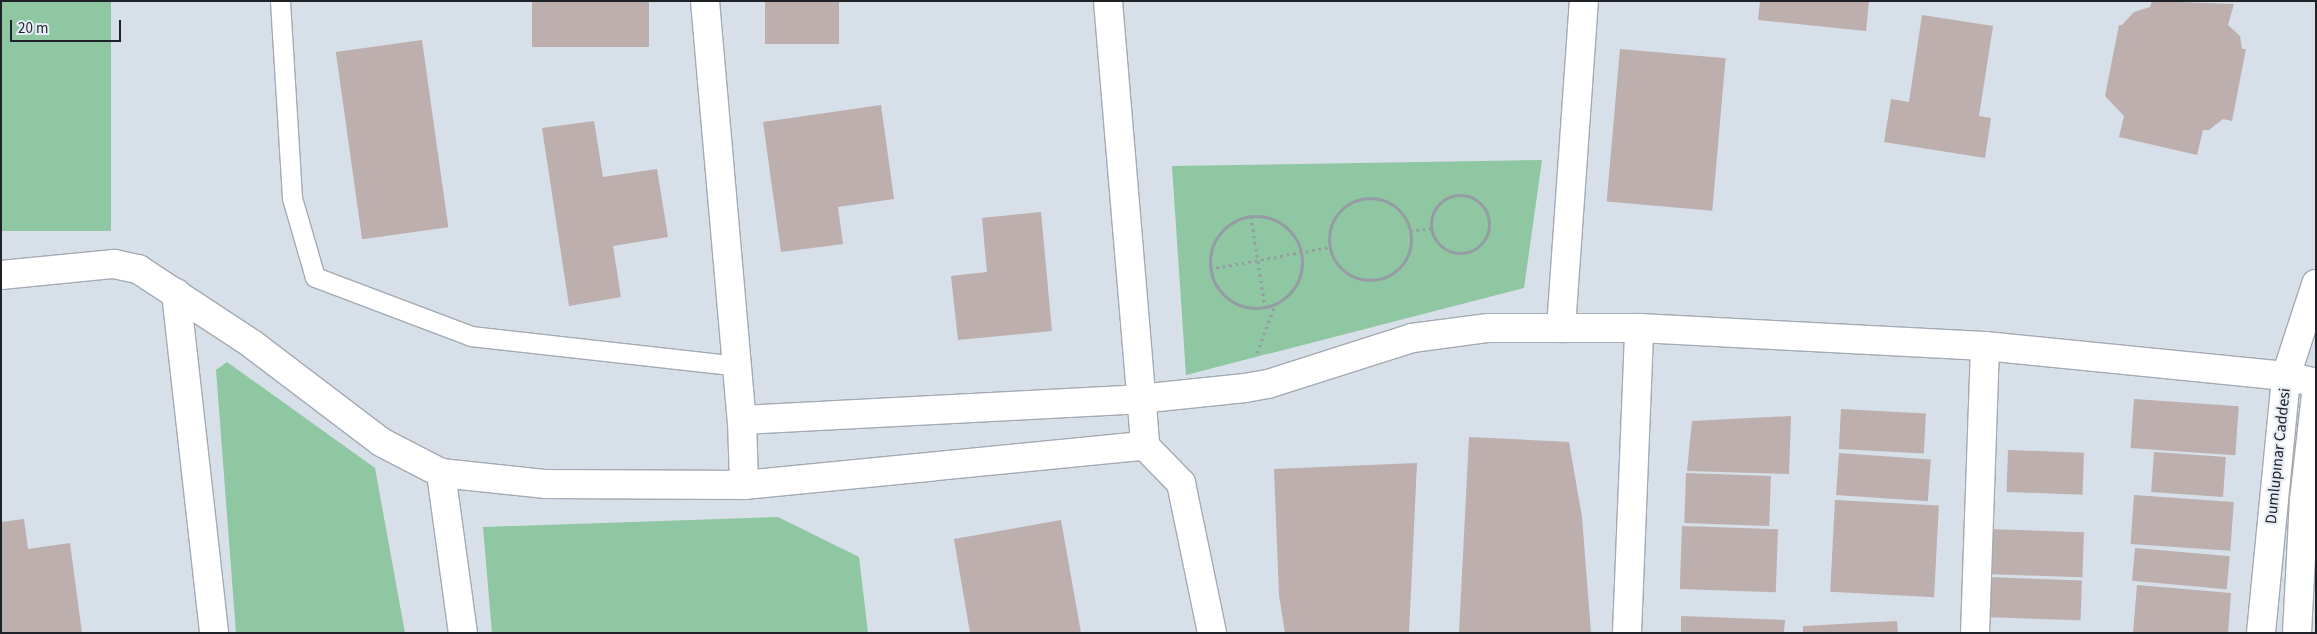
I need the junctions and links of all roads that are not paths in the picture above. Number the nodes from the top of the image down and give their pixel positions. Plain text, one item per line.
1 (280, 1) edge
2 (705, 1) edge
3 (1108, 1) edge
4 (1584, 1) edge
5 (1, 275) edge
6 (2316, 284) edge
7 (176, 293) junction
8 (1561, 328) junction
9 (1639, 328) junction
10 (1985, 346) junction
11 (737, 366) junction
12 (2286, 376) junction
13 (2316, 383) edge
14 (2316, 395) edge
15 (1139, 399) junction
16 (742, 420) junction
17 (1145, 446) junction
18 (441, 473) junction
19 (744, 485) junction
20 (214, 633) edge
21 (462, 633) edge
22 (1212, 633) edge
23 (1627, 633) edge
24 (1975, 633) edge
25 (2261, 633) edge
26 (2297, 633) edge

1 - 11 lane
2 - 11 street
3 - 15 street
4 - 8 street
5 - 7 street
6 - 12 street, Dumlupınar Caddesi
7 - 18 street
7 - 20 street
8 - 9 street
8 - 15 street
9 - 10 street
9 - 23 street
10 - 12 street
10 - 24 street
11 - 16 street
12 - 13 street
12 - 25 street, Dumlupınar Caddesi
14 - 26 street, Dumlupınar Caddesi
15 - 16 street
15 - 17 street
16 - 19 street
17 - 19 street
17 - 22 street
18 - 19 street
18 - 21 street

